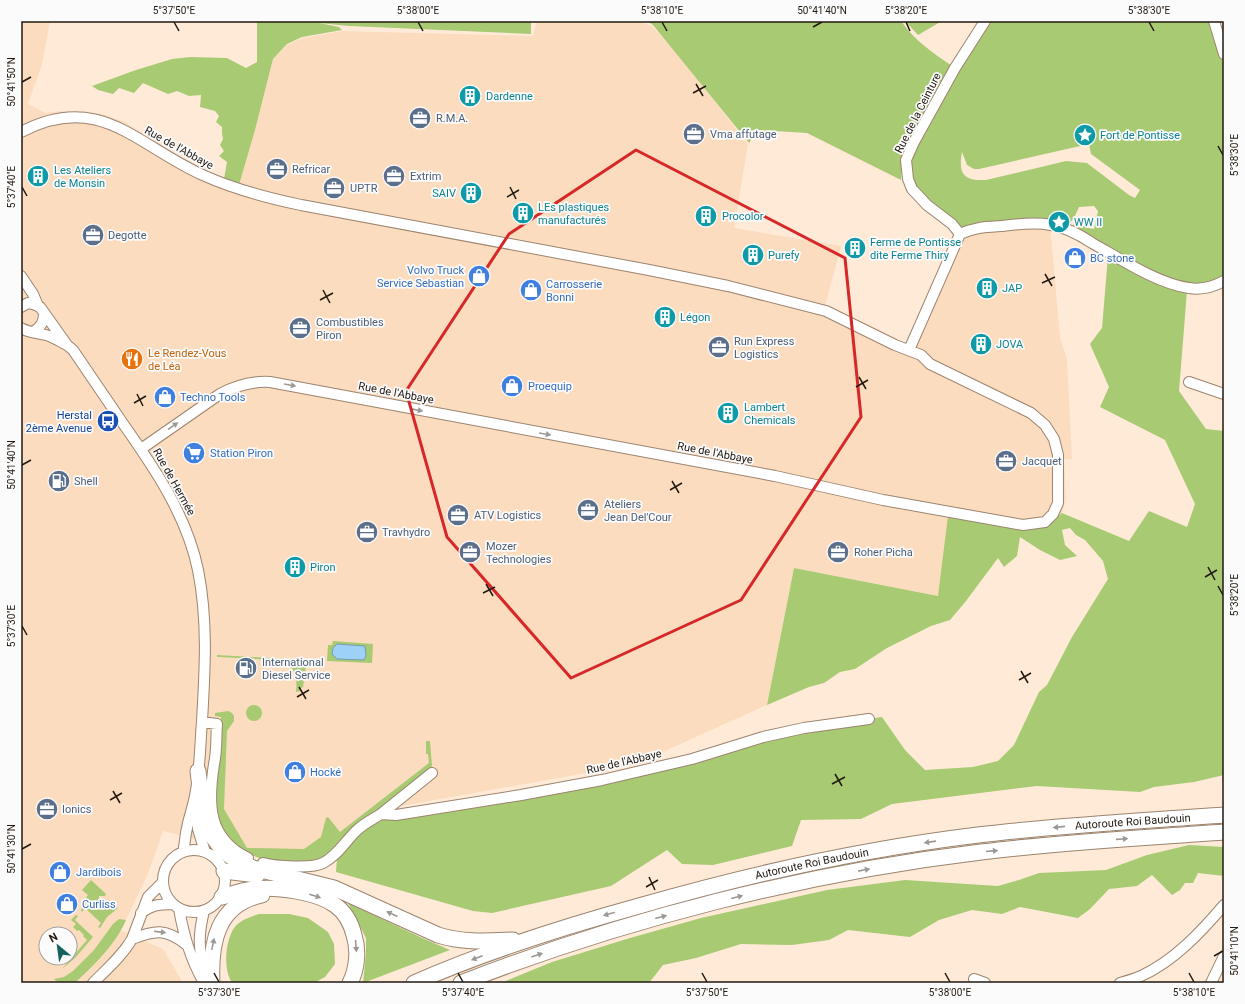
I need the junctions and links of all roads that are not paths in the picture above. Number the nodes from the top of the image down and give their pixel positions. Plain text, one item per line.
1 (985, 21) edge
2 (1214, 21) edge
3 (1224, 54) edge
4 (21, 132) edge
5 (960, 234) junction
6 (21, 276) edge
7 (1224, 281) edge
8 (21, 307) edge
9 (41, 310) junction
10 (22, 329) edge
11 (34, 332) junction
12 (67, 345) junction
13 (909, 350) junction
14 (1189, 382) dead end
15 (1224, 394) edge
16 (141, 449) junction
17 (869, 719) dead end
18 (202, 722) junction
19 (198, 771) junction
20 (432, 773) dead end
21 (195, 796) junction
22 (381, 814) junction
23 (1224, 815) edge
24 (1224, 832) edge
25 (182, 852) junction
26 (205, 852) junction
27 (224, 871) junction
28 (301, 879) junction
29 (163, 882) junction
30 (292, 891) junction
31 (222, 897) junction
32 (1224, 904) edge
33 (176, 907) junction
34 (204, 911) junction
35 (141, 914) junction
36 (132, 939) junction
37 (526, 940) junction
38 (187, 945) junction
39 (1224, 956) edge
40 (500, 968) junction
41 (974, 979) dead end
42 (93, 983) edge
43 (204, 983) edge
44 (208, 983) edge
45 (212, 983) edge
46 (350, 983) edge
47 (414, 983) edge
48 (461, 983) edge
49 (483, 983) edge
50 (985, 983) edge
51 (1120, 983) edge
52 (1211, 983) edge

1 - 5 street, Rue de la Ceinture
2 - 3 street
4 - 13 street, Rue de l'Abbaye
5 - 7 street
5 - 13 street
6 - 9 street, Rue de Hermée
8 - 9 street
9 - 11 street
9 - 12 street, Rue de Hermée
10 - 11 street, Rue de Hermée
11 - 12 street, Rue de Hermée
12 - 16 street, Rue de Hermée
16 -> 13 street, Rue de l'Abbaye
14 - 15 street
16 - 18 street, Rue de Hermée
17 - 22 street, Rue de l'Abbaye
18 - 19 street, Rue de Hermée
18 - 22 street
19 - 21 street, Rue de Hermée
19 - 28 highway
20 - 22 street
21 - 25 street, Rue de Hermée
21 - 26 street, Rue de Hermée
23 -> 37 highway, Autoroute Roi Baudouin
40 -> 24 highway, Autoroute Roi Baudouin
25 - 26 street
25 - 29 street
26 - 27 street
27 - 28 highway
27 - 31 street
37 -> 28 highway
29 - 33 street
29 - 35 street
30 - 31 highway
45 -> 30 highway
30 -> 46 highway
31 - 34 street
32 - 51 street
33 - 34 street
33 - 35 street
33 - 38 street
34 - 44 street
35 - 36 street
36 -> 38 street
36 - 42 street
37 -> 47 highway, Autoroute Roi Baudouin
38 - 43 street
39 - 52 street
40 - 48 highway, Autoroute Roi Baudouin
40 - 49 highway
41 - 50 street

